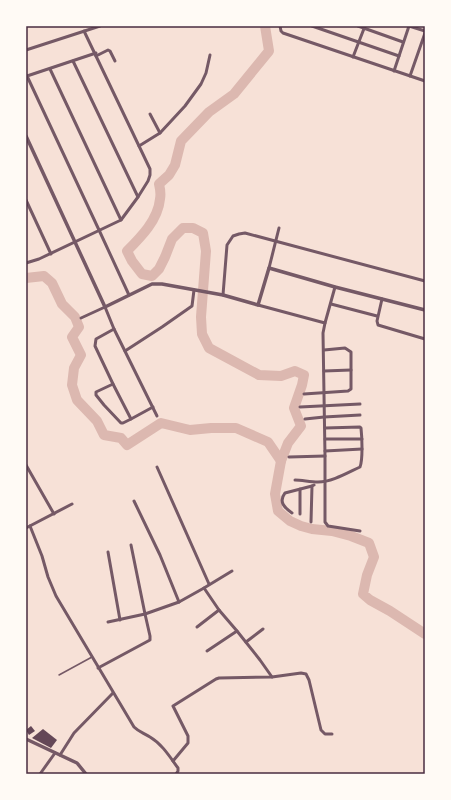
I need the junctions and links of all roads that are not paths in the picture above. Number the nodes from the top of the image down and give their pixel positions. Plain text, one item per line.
1 (100, 26) edge
2 (280, 26) edge
3 (312, 26) edge
4 (358, 26) edge
5 (409, 26) edge
6 (364, 27) edge
7 (84, 31) junction
8 (425, 32) edge
9 (358, 42) junction
10 (403, 42) junction
11 (26, 50) edge
12 (96, 55) junction
13 (210, 55) dead end
14 (399, 56) junction
15 (353, 57) junction
16 (73, 61) junction
17 (115, 61) dead end
18 (50, 69) junction
19 (394, 71) junction
20 (27, 76) edge
21 (410, 76) junction
22 (425, 81) edge
23 (150, 114) dead end
24 (160, 133) junction
25 (26, 136) edge
26 (139, 146) junction
27 (138, 197) junction
28 (26, 200) edge
29 (120, 220) junction
30 (279, 228) dead end
31 (99, 230) junction
32 (275, 241) junction
33 (75, 243) junction
34 (51, 254) junction
35 (26, 263) edge
36 (269, 268) junction
37 (425, 281) edge
38 (335, 287) junction
39 (194, 290) junction
40 (129, 295) junction
41 (223, 295) junction
42 (382, 299) junction
43 (331, 304) junction
44 (258, 305) junction
45 (105, 306) junction
46 (425, 310) edge
47 (377, 316) junction
48 (81, 318) dead end
49 (325, 323) junction
50 (114, 329) junction
51 (425, 339) edge
52 (324, 350) junction
53 (125, 351) junction
54 (351, 370) junction
55 (324, 371) junction
56 (113, 384) junction
57 (324, 393) junction
58 (304, 394) dead end
59 (360, 404) dead end
60 (324, 405) junction
61 (153, 407) junction
62 (300, 407) dead end
63 (360, 415) dead end
64 (157, 416) dead end
65 (324, 417) junction
66 (131, 419) junction
67 (305, 419) dead end
68 (324, 428) junction
69 (325, 439) junction
70 (362, 439) junction
71 (362, 449) junction
72 (325, 452) junction
73 (325, 456) junction
74 (289, 457) dead end
75 (26, 465) edge
76 (157, 467) dead end
77 (295, 480) dead end
78 (325, 481) junction
79 (316, 482) junction
80 (312, 486) junction
81 (300, 489) junction
82 (134, 501) dead end
83 (72, 504) dead end
84 (292, 513) dead end
85 (54, 514) junction
86 (300, 514) dead end
87 (311, 522) dead end
88 (30, 526) junction
89 (26, 528) edge
90 (360, 531) dead end
91 (132, 545) dead end
92 (108, 552) dead end
93 (232, 571) dead end
94 (209, 584) junction
95 (204, 588) junction
96 (179, 602) junction
97 (219, 610) junction
98 (145, 614) junction
99 (120, 620) junction
100 (108, 622) dead end
101 (197, 627) dead end
102 (263, 629) dead end
103 (238, 631) junction
104 (246, 642) junction
105 (207, 651) dead end
106 (92, 657) junction
107 (98, 668) junction
108 (59, 675) dead end
109 (272, 676) junction
110 (113, 694) junction
111 (332, 734) dead end
112 (26, 739) edge
113 (55, 753) junction
114 (60, 755) junction
115 (173, 761) junction
116 (40, 774) edge
117 (86, 774) edge
118 (176, 774) edge

1 - 7 street
2 - 15 street
3 - 9 street
4 - 6 street
5 - 8 street
5 - 10 street
6 - 9 street
6 - 10 street
7 - 11 street
7 - 12 street
8 - 21 street
9 - 14 street
9 - 15 street
10 - 14 street
12 - 16 street
12 - 17 street
12 - 26 street
13 - 24 street
14 - 19 street
15 - 19 street
16 - 18 street
16 - 27 street
18 - 20 street
18 - 29 street
19 - 21 street
20 - 31 street
21 - 22 street
23 - 24 street
24 - 26 street
25 - 33 street
26 - 27 street
27 - 29 street
28 - 34 street
29 - 31 street
30 - 32 street
31 - 33 street
31 - 40 street
32 - 36 street
32 - 37 street
32 - 41 street
33 - 34 street
33 - 45 street
34 - 35 street
36 - 38 street
36 - 44 street
38 - 42 street
38 - 43 street
39 - 40 street
39 - 41 street
39 - 53 street
40 - 45 street
41 - 44 street
42 - 46 street
42 - 47 street
43 - 47 street
43 - 49 street
44 - 49 street
45 - 48 street
45 - 50 street
47 - 51 street
49 - 52 street
50 - 53 street
50 - 56 street
52 - 54 street
52 - 55 street
53 - 61 street
54 - 55 street
54 - 57 street
55 - 57 street
56 - 66 street
56 - 66 street
57 - 58 street
57 - 60 street
59 - 60 street
60 - 62 street
60 - 65 street
61 - 64 street
61 - 66 street
63 - 65 street
65 - 67 street
65 - 68 street
68 - 69 street
68 - 70 street
69 - 70 street
69 - 72 street
70 - 71 street
71 - 72 street
71 - 78 street
72 - 73 street
73 - 74 street
73 - 78 street
75 - 85 street
76 - 94 street
77 - 79 street
78 - 79 street
78 - 90 street
79 - 80 street
80 - 81 street
80 - 87 street
81 - 84 street
81 - 86 street
82 - 96 street
83 - 85 street
85 - 88 street
88 - 89 street
88 - 106 street
91 - 98 street
92 - 99 street
93 - 94 street
94 - 95 street
95 - 96 street
95 - 97 street
96 - 98 street
97 - 101 street
97 - 103 street
98 - 99 street
98 - 107 street
99 - 100 street
102 - 104 street
103 - 104 street
103 - 105 street
104 - 109 street
106 - 107 street
106 - 108 lane
107 - 110 street
109 - 111 street
109 - 115 street
110 - 114 street
110 - 115 street
112 - 113 street
113 - 114 street
113 - 116 street
114 - 117 street
115 - 118 street

